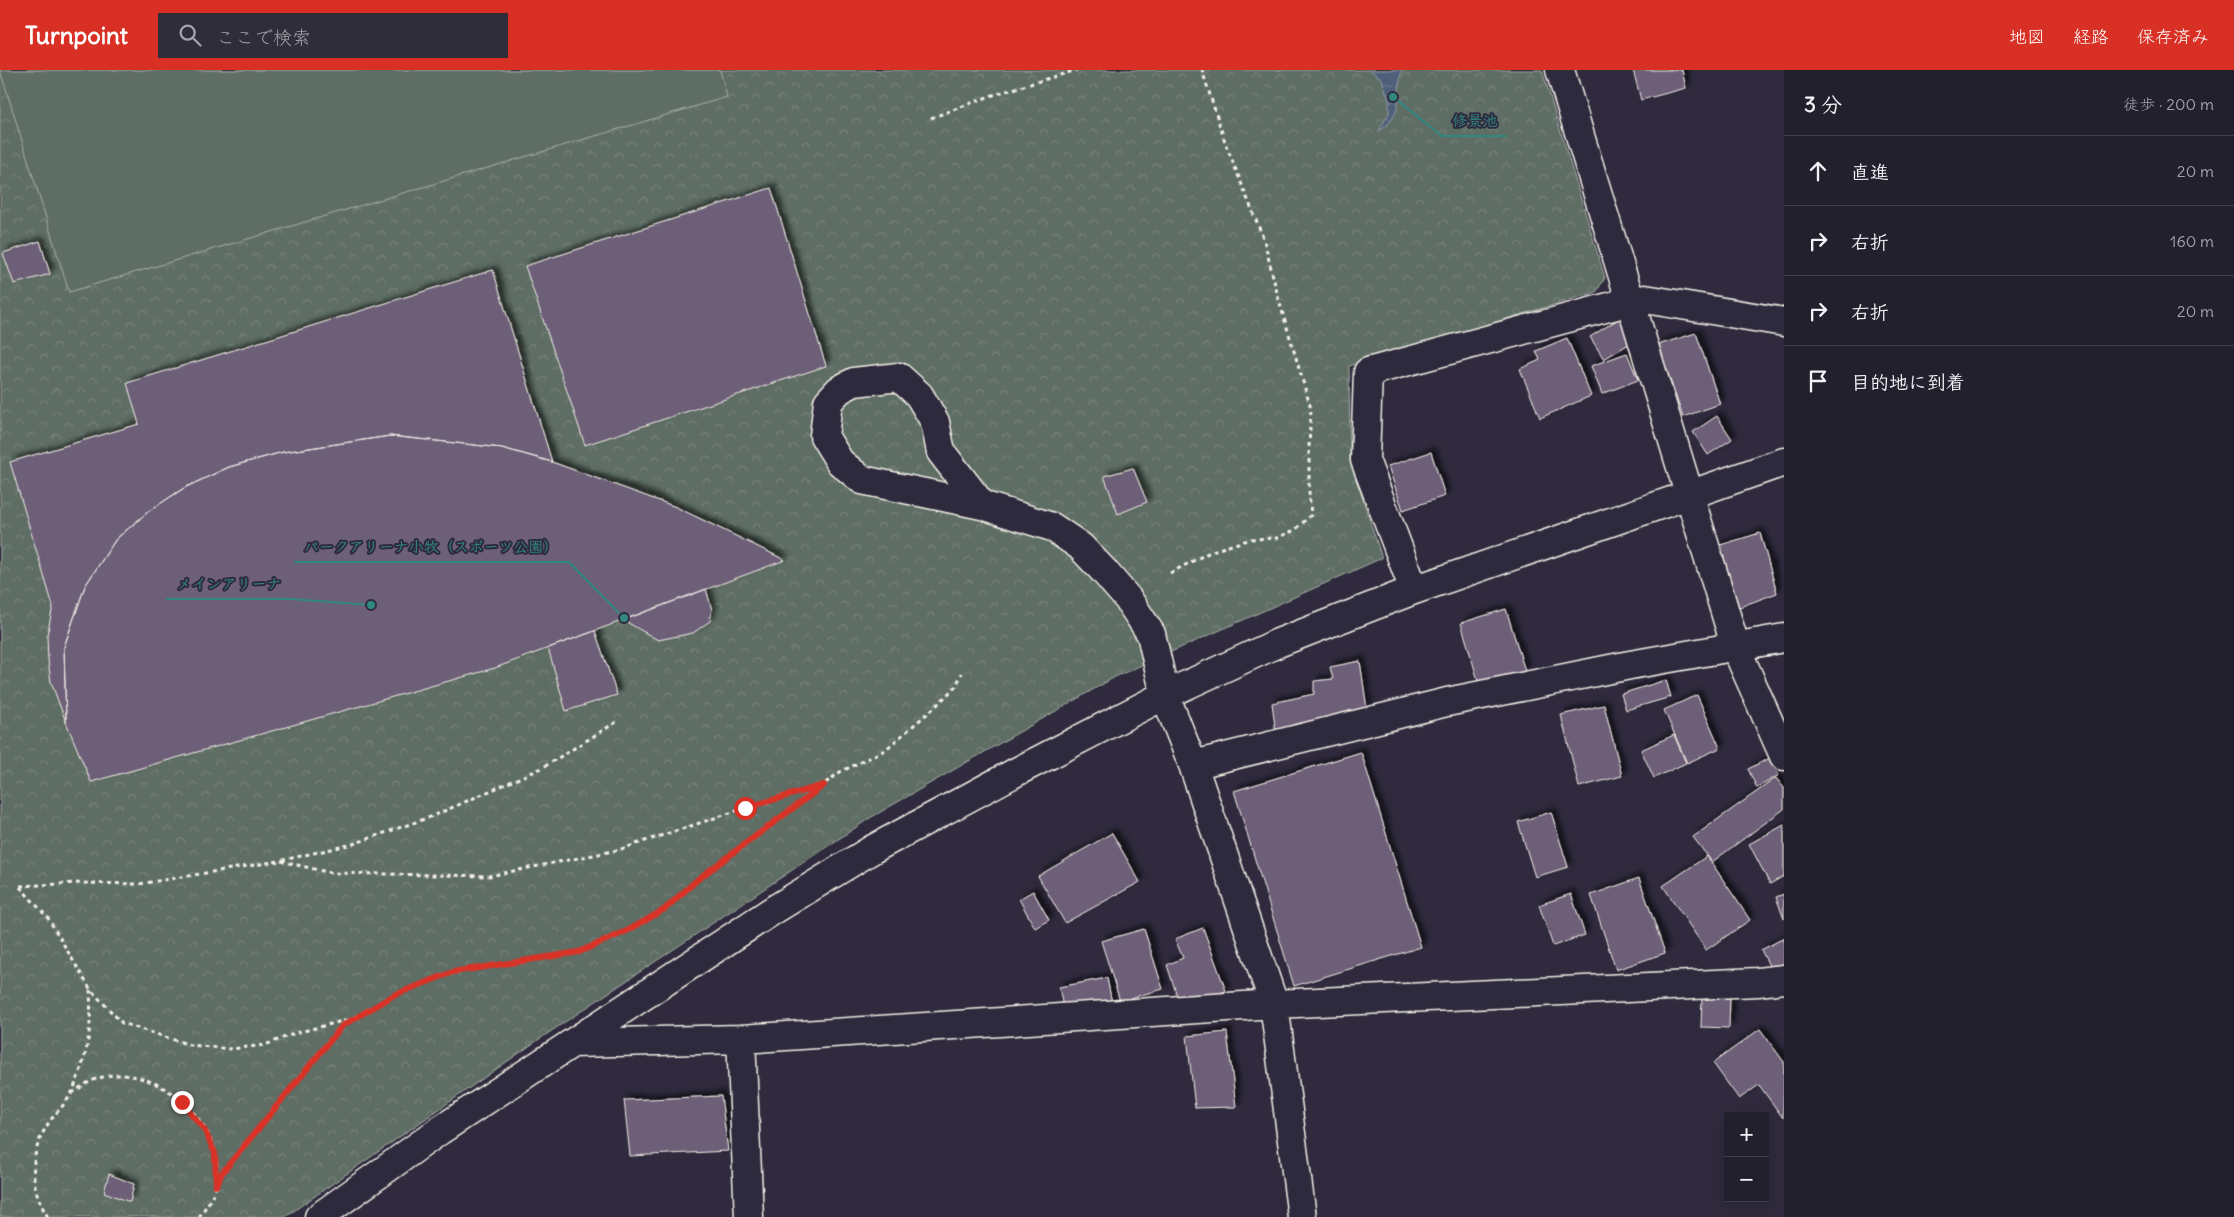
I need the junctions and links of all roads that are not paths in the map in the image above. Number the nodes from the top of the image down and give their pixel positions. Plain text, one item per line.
1 (1560, 70) edge
2 (1631, 301) junction
3 (1784, 322) edge
4 (1784, 462) edge
5 (1690, 495) junction
6 (982, 505) junction
7 (1414, 590) junction
8 (1784, 638) edge
9 (1736, 648) junction
10 (1165, 695) junction
11 (1784, 756) edge
12 (1193, 765) junction
13 (1784, 979) edge
14 (1274, 1004) junction
15 (741, 1039) junction
16 (573, 1043) junction
17 (319, 1217) edge
18 (749, 1217) edge
19 (1302, 1217) edge

1 - 2 street
2 - 3 street
2 - 5 street
2 - 7 street
4 - 5 street
5 - 7 street
5 - 9 street
6 - 6 street
6 - 10 street
7 - 10 street
8 - 9 street
9 - 11 street
9 - 12 street
10 - 12 street
10 - 16 street
12 - 14 street
13 - 14 street
14 - 15 street
14 - 19 street
15 - 16 street
15 - 18 street
16 - 17 street

